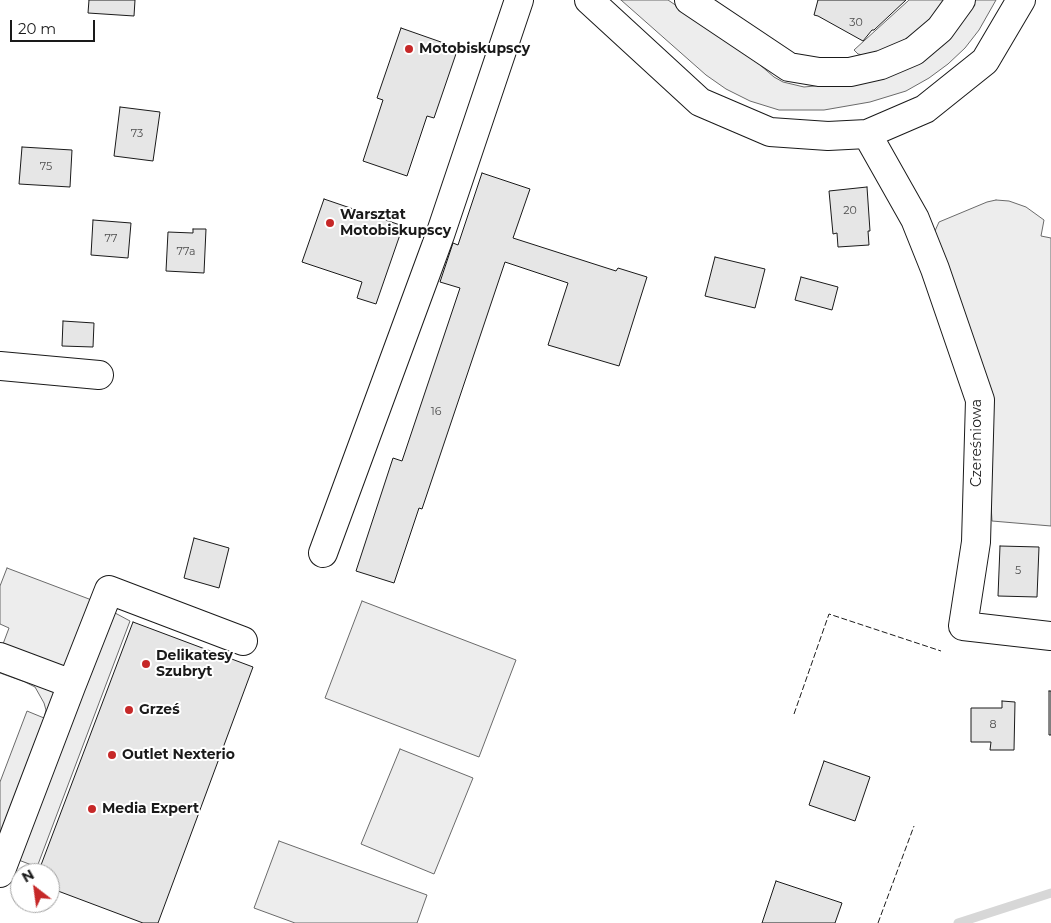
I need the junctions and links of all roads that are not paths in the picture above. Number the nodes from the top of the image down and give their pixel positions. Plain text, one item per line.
1 (519, 0) edge
2 (589, 0) edge
3 (689, 0) edge
4 (961, 0) edge
5 (1021, 0) edge
6 (867, 134) junction
7 (0, 366) edge
8 (99, 375) dead end
9 (323, 554) dead end
10 (1051, 636) edge
11 (243, 641) dead end
12 (0, 657) edge
13 (72, 684) junction
14 (0, 873) edge

1 - 9 street
2 - 6 street
3 - 4 street
5 - 6 street
6 - 10 street, Czereśniowa
7 - 8 street
11 - 13 street
12 - 13 street
13 - 14 street

